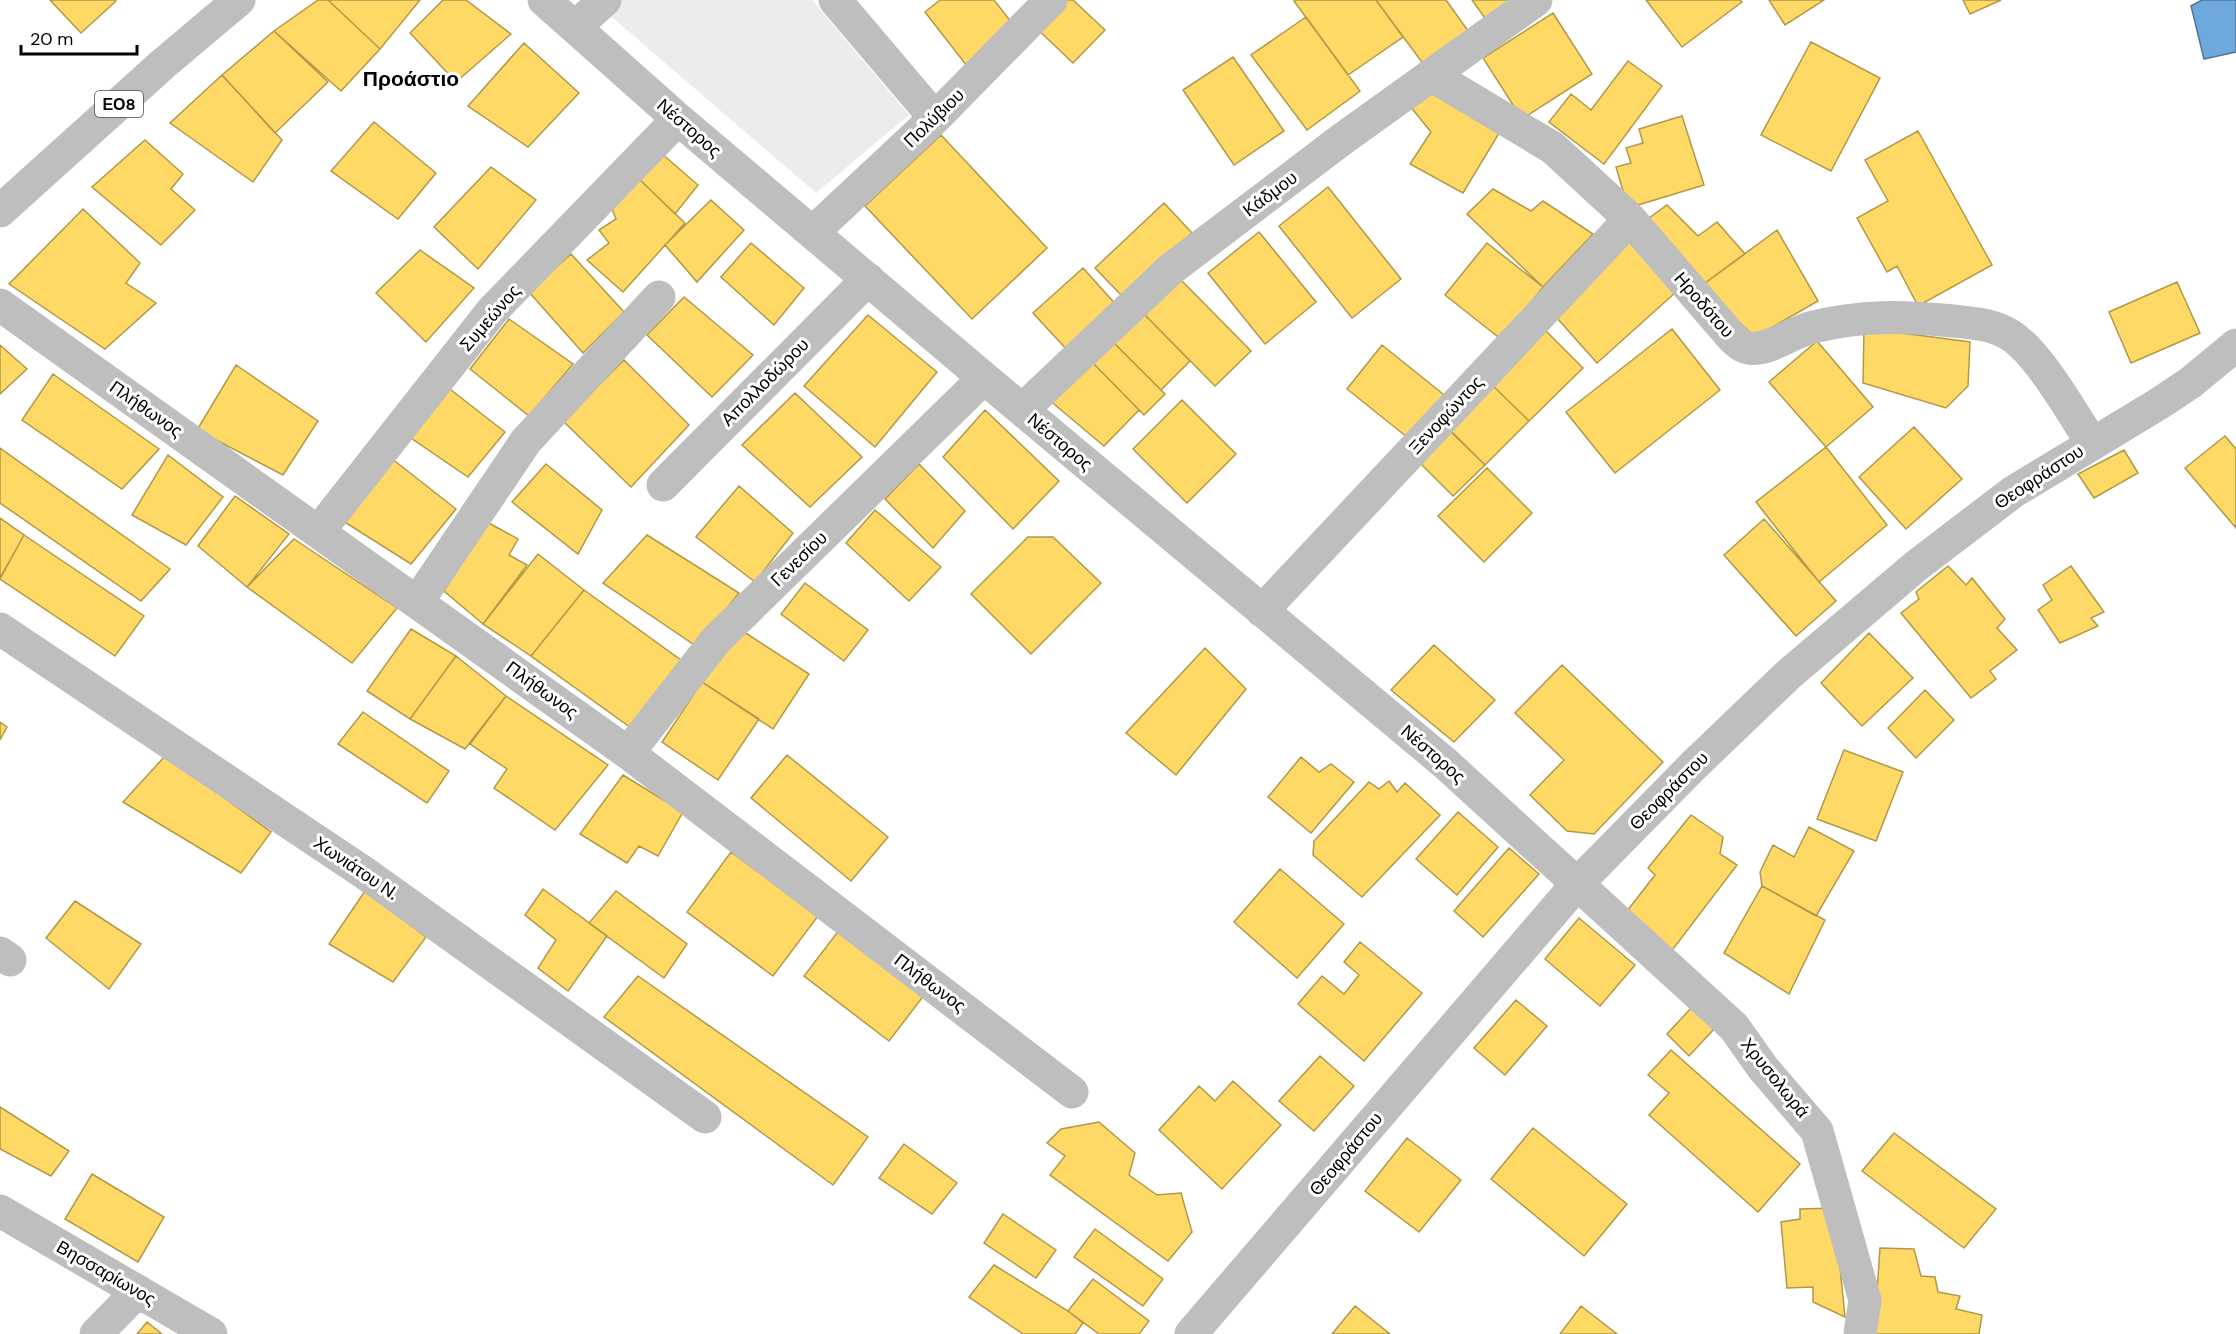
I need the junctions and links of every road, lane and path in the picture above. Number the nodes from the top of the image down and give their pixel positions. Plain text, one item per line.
1 (239, 0) edge
2 (544, 0) edge
3 (605, 0) edge
4 (835, 0) edge
5 (1051, 0) edge
6 (1536, 0) edge
7 (575, 27) junction
8 (1431, 75) junction
9 (935, 118) junction
10 (678, 119) junction
11 (0, 211) edge
12 (1630, 219) junction
13 (813, 232) junction
14 (868, 279) junction
15 (659, 297) dead end
16 (0, 305) edge
17 (2236, 345) edge
18 (984, 378) junction
19 (1022, 411) junction
20 (2092, 443) junction
21 (663, 485) dead end
22 (319, 531) junction
23 (418, 601) junction
24 (1263, 611) junction
25 (0, 629) edge
26 (628, 753) junction
27 (1577, 884) junction
28 (1072, 1092) dead end
29 (705, 1117) dead end
30 (0, 1211) edge
31 (138, 1291) junction
32 (96, 1334) edge
33 (211, 1334) edge
34 (1191, 1334) edge
35 (1860, 1334) edge

1 - 11 street, ΕΟ8
2 - 7 street, Νέστορος
3 - 7 street
4 - 9 street
5 - 9 street, Πολύβιου
6 - 8 street, Κάδμου
7 - 10 street, Νέστορος
8 - 12 street, Ηροδότου
8 - 19 street, Κάδμου
9 - 13 street, Πολύβιου
10 - 13 street, Νέστορος
10 - 22 street, Συμεώνος
12 - 20 street, Ηροδότου
12 - 24 street, Ξενοφώντος
13 - 14 street, Νέστορος
14 - 18 street, Νέστορος
14 - 21 street, Απολλοδώρου
15 - 23 street
16 - 22 street, Πλήθωνος
17 - 20 street, Θεοφράστου
18 - 19 street, Νέστορος
18 - 26 street, Γενεσίου
19 - 24 street, Νέστορος
20 - 27 street, Θεοφράστου
22 - 23 street, Πλήθωνος
23 - 26 street, Πλήθωνος
24 - 27 street, Νέστορος
25 - 29 street, Χωνιάτου Ν.
26 - 28 street, Πλήθωνος
27 - 34 street, Θεοφράστου
27 - 35 street, Χρυσολωρά
30 - 31 street, Βησσαρίωνος
31 - 32 street
31 - 33 street, Βησσαρίωνος

